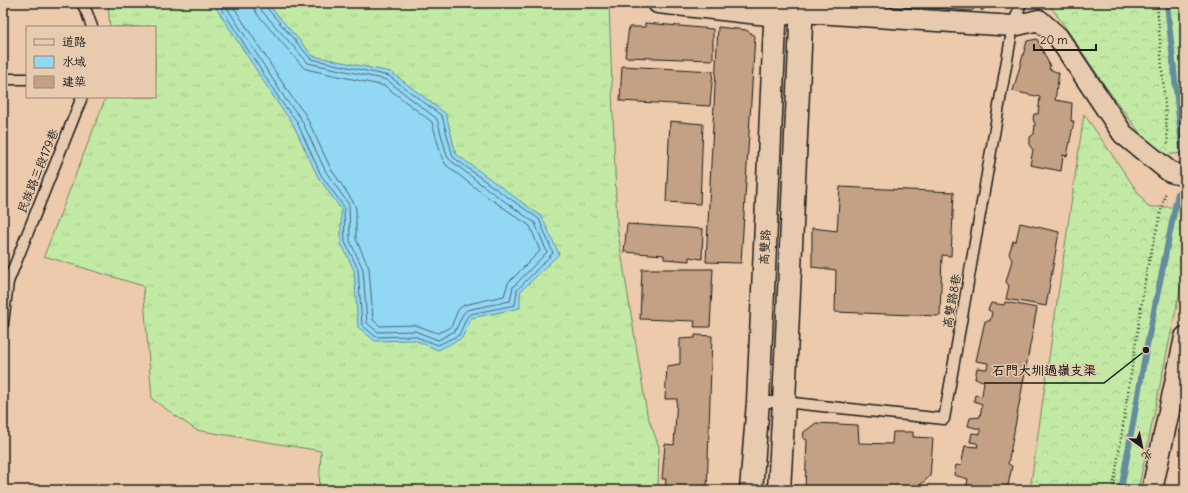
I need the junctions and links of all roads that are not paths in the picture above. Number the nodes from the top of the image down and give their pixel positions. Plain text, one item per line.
1 (82, 3) edge
2 (658, 3) edge
3 (1021, 3) edge
4 (802, 7) edge
5 (776, 9) edge
6 (92, 26) edge
7 (1013, 26) junction
8 (9, 79) dead end
9 (26, 79) edge
10 (82, 98) edge
11 (1178, 174) edge
12 (3, 324) edge
13 (1185, 337) edge
14 (758, 402) junction
15 (784, 402) junction
16 (751, 490) edge
17 (779, 490) edge
18 (1152, 490) edge

1 - 6 lane
2 - 5 street
3 - 7 lane, 高雙路8巷
4 - 5 street
4 - 7 street
4 - 15 street
5 - 14 street, 高雙路
7 - 11 street
7 - 15 lane, 高雙路8巷
8 - 9 lane
10 - 12 lane, 民族路三段179巷
13 - 18 street
14 - 15 lane, 高雙路8巷
14 - 16 street, 高雙路
15 - 17 street

